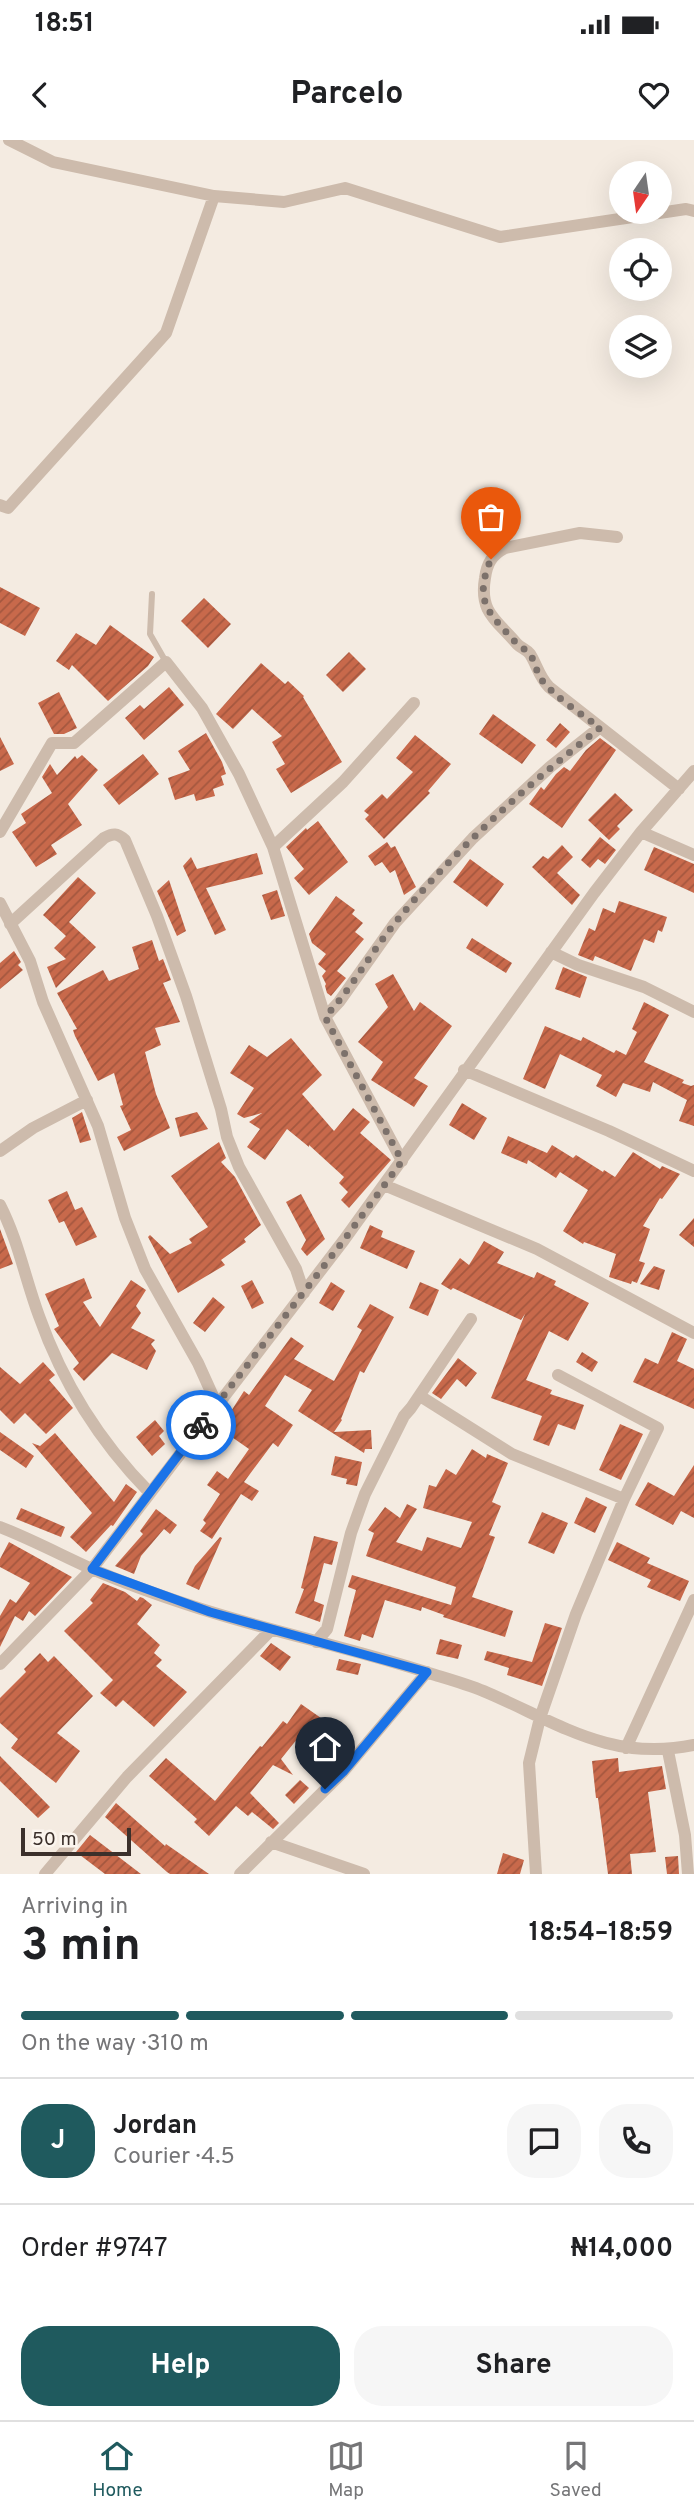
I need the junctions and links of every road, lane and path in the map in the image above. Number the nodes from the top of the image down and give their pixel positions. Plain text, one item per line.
1 (9, 140) edge
2 (214, 196) junction
3 (694, 211) edge
4 (0, 505) edge
5 (617, 537) dead end
6 (152, 594) dead end
7 (166, 662) junction
8 (414, 704) dead end
9 (600, 728) junction
10 (694, 771) edge
11 (679, 789) junction
12 (0, 832) edge
13 (641, 832) junction
14 (273, 847) junction
15 (694, 855) edge
16 (0, 903) edge
17 (10, 924) junction
18 (551, 952) junction
19 (694, 1012) edge
20 (325, 1017) junction
21 (464, 1070) junction
22 (87, 1100) junction
23 (0, 1151) edge
24 (402, 1161) junction
25 (694, 1171) edge
26 (384, 1185) junction
27 (0, 1205) edge
28 (304, 1293) junction
29 (471, 1319) dead end
30 (694, 1333) edge
31 (558, 1375) dead end
32 (420, 1396) junction
33 (217, 1405) junction
34 (149, 1492) junction
35 (624, 1499) junction
36 (0, 1527) edge
37 (92, 1569) junction
38 (694, 1600) edge
39 (327, 1629) junction
40 (271, 1630) junction
41 (316, 1642) junction
42 (332, 1647) junction
43 (0, 1664) edge
44 (427, 1672) junction
45 (540, 1718) junction
46 (694, 1745) edge
47 (626, 1748) junction
48 (668, 1751) junction
49 (689, 1834) edge
50 (271, 1842) junction
51 (45, 1874) edge
52 (240, 1874) edge
53 (364, 1874) edge
54 (536, 1874) edge
55 (688, 1874) edge

1 - 2 street
2 - 3 street
2 - 4 street
5 - 9 street
6 - 7 lane
7 - 12 street
7 - 14 street
8 - 14 street
9 - 11 street
9 - 20 street
10 - 11 street
11 - 13 street
13 - 15 street
13 - 18 street
14 - 20 street
16 - 17 street
17 - 22 street
17 - 28 street
18 - 19 street
18 - 21 street
20 - 24 street
21 - 24 street
21 - 25 street
22 - 23 street
22 - 33 street
24 - 26 street
26 - 28 street
26 - 30 street
27 - 34 street
28 - 33 street
29 - 32 street
31 - 35 street
32 - 35 street
32 - 39 street
33 - 34 street
34 - 37 street
35 - 45 street
36 - 37 street
37 - 40 street
37 - 43 street
38 - 47 street
39 - 41 street
39 - 42 street
40 - 41 street
40 - 51 street
41 - 42 street
42 - 44 street
44 - 45 street
44 - 50 street
45 - 47 street
45 - 54 street
46 - 48 street
47 - 48 street
48 - 49 street
49 - 55 street
50 - 52 street
50 - 53 street

